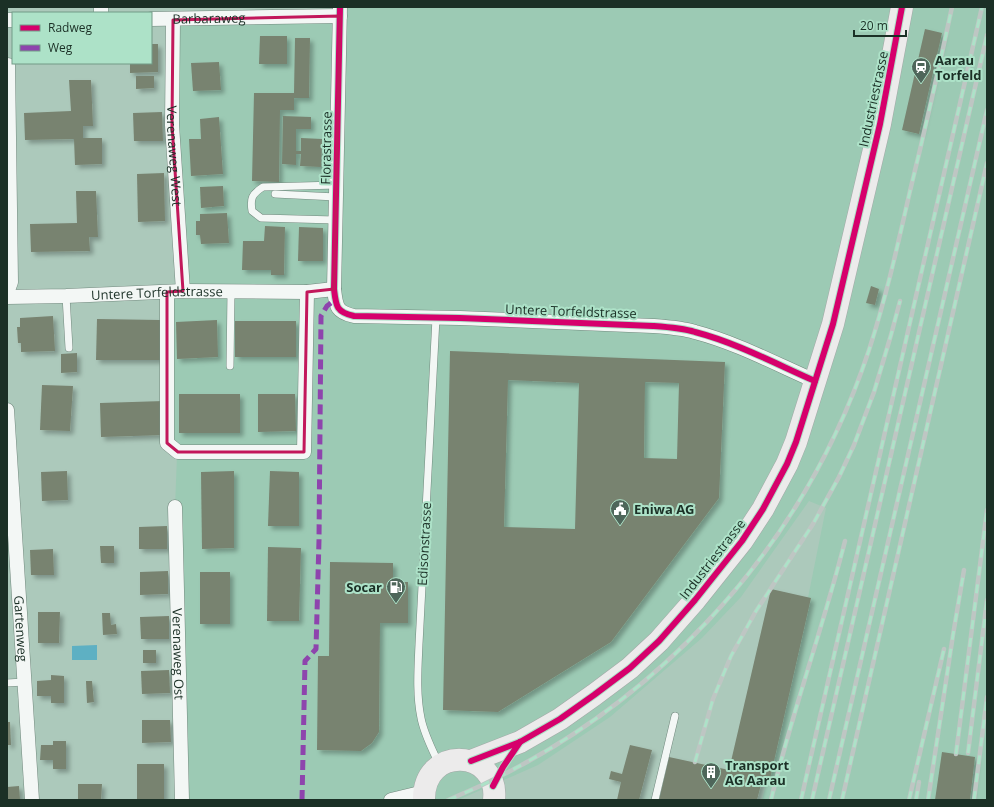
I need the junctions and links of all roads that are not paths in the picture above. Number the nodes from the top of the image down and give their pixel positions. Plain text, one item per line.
1 (902, 7) edge
2 (340, 12) edge
3 (152, 19) edge
4 (173, 20) junction
5 (8, 65) dead end
6 (337, 191) junction
7 (275, 194) dead end
8 (335, 220) junction
9 (334, 289) junction
10 (183, 291) junction
11 (166, 292) junction
12 (231, 292) junction
13 (307, 292) junction
14 (7, 293) edge
15 (66, 296) junction
16 (7, 297) edge
17 (436, 318) junction
18 (69, 348) dead end
19 (230, 366) dead end
20 (815, 381) junction
21 (7, 410) edge
22 (175, 507) dead end
23 (24, 682) junction
24 (7, 683) edge
25 (675, 716) dead end
26 (520, 742) junction
27 (471, 761) junction
28 (440, 765) junction
29 (494, 793) edge
30 (424, 796) edge
31 (32, 800) edge
32 (182, 800) edge
33 (391, 800) edge
34 (655, 800) edge

1 - 20 main road, Industriestrasse
2 - 4 street, Barbaraweg
2 - 6 street, Florastrasse
3 - 4 street, Barbaraweg
4 - 10 street, Verenaweg West
5 - 14 street
6 - 7 lane
6 - 8 street, Florastrasse
6 - 8 lane
8 - 9 street, Florastrasse
9 - 13 street, Untere Torfeldstrasse
9 - 17 street, Untere Torfeldstrasse
10 - 11 street, Untere Torfeldstrasse
10 - 12 street, Untere Torfeldstrasse
11 - 13 street
11 - 15 street, Untere Torfeldstrasse
12 - 13 street, Untere Torfeldstrasse
12 - 19 lane
15 - 16 street, Untere Torfeldstrasse
15 - 18 lane
17 - 20 street, Untere Torfeldstrasse
17 - 28 lane, Edisonstrasse
20 - 26 main road, Industriestrasse
21 - 23 street, Gartenweg
22 - 32 street, Verenaweg Ost
23 - 24 lane
23 - 31 street, Gartenweg
25 - 34 lane
26 - 27 main road, Industriestrasse
26 - 29 main road, Industriestrasse
27 - 28 main road
27 - 29 main road
28 - 30 main road
30 - 33 street

